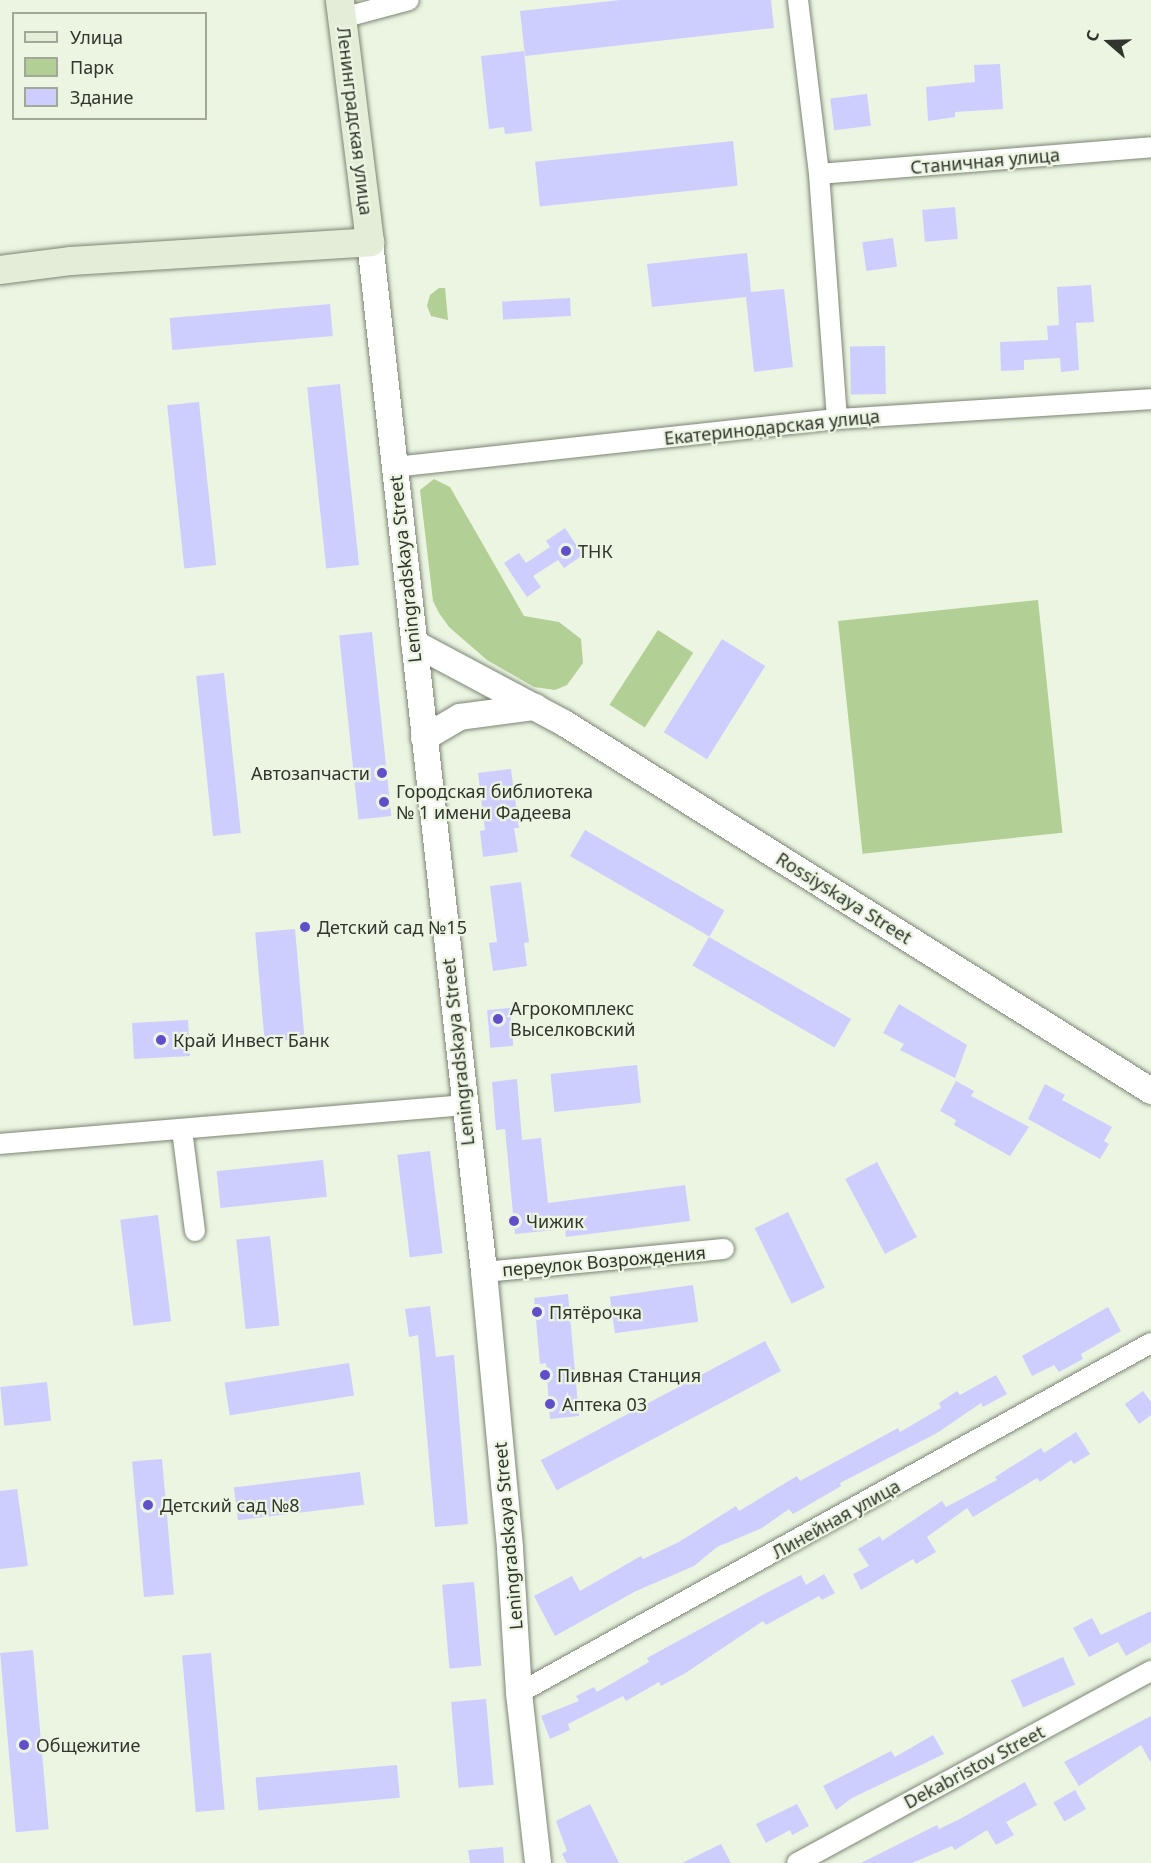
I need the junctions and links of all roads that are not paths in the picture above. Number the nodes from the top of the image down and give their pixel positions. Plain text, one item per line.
1 (409, 0) edge
2 (798, 0) edge
3 (341, 9) edge
4 (1151, 147) edge
5 (819, 174) junction
6 (370, 242) junction
7 (0, 270) edge
8 (1151, 399) edge
9 (837, 419) junction
10 (394, 467) junction
11 (414, 643) junction
12 (535, 708) junction
13 (424, 738) junction
14 (1151, 1091) edge
15 (464, 1105) junction
16 (182, 1130) junction
17 (0, 1144) edge
18 (195, 1231) dead end
19 (724, 1249) dead end
20 (483, 1272) junction
21 (1151, 1343) edge
22 (1151, 1671) edge
23 (519, 1693) junction
24 (538, 1863) edge
25 (797, 1863) edge

1 - 3 street
2 - 5 street
3 - 6 main road, Ленинградская улица
4 - 5 street, Станичная улица
5 - 9 street
6 - 7 main road
6 - 10 street, Leningradskaya Street
8 - 9 street, Екатеринодарская улица
9 - 10 street, Екатеринодарская улица
10 - 11 street, Leningradskaya Street
11 - 12 street, Rossiyskaya Street
11 - 13 street, Leningradskaya Street
12 - 13 street
12 - 14 street, Rossiyskaya Street
13 - 15 street, Leningradskaya Street
15 - 16 street
15 - 20 street, Leningradskaya Street
16 - 17 street
16 - 18 street
19 - 20 street, переулок Возрождения
20 - 23 street, Leningradskaya Street
21 - 23 street, Линейная улица
22 - 25 street, Dekabristov Street
23 - 24 street, Leningradskaya Street

